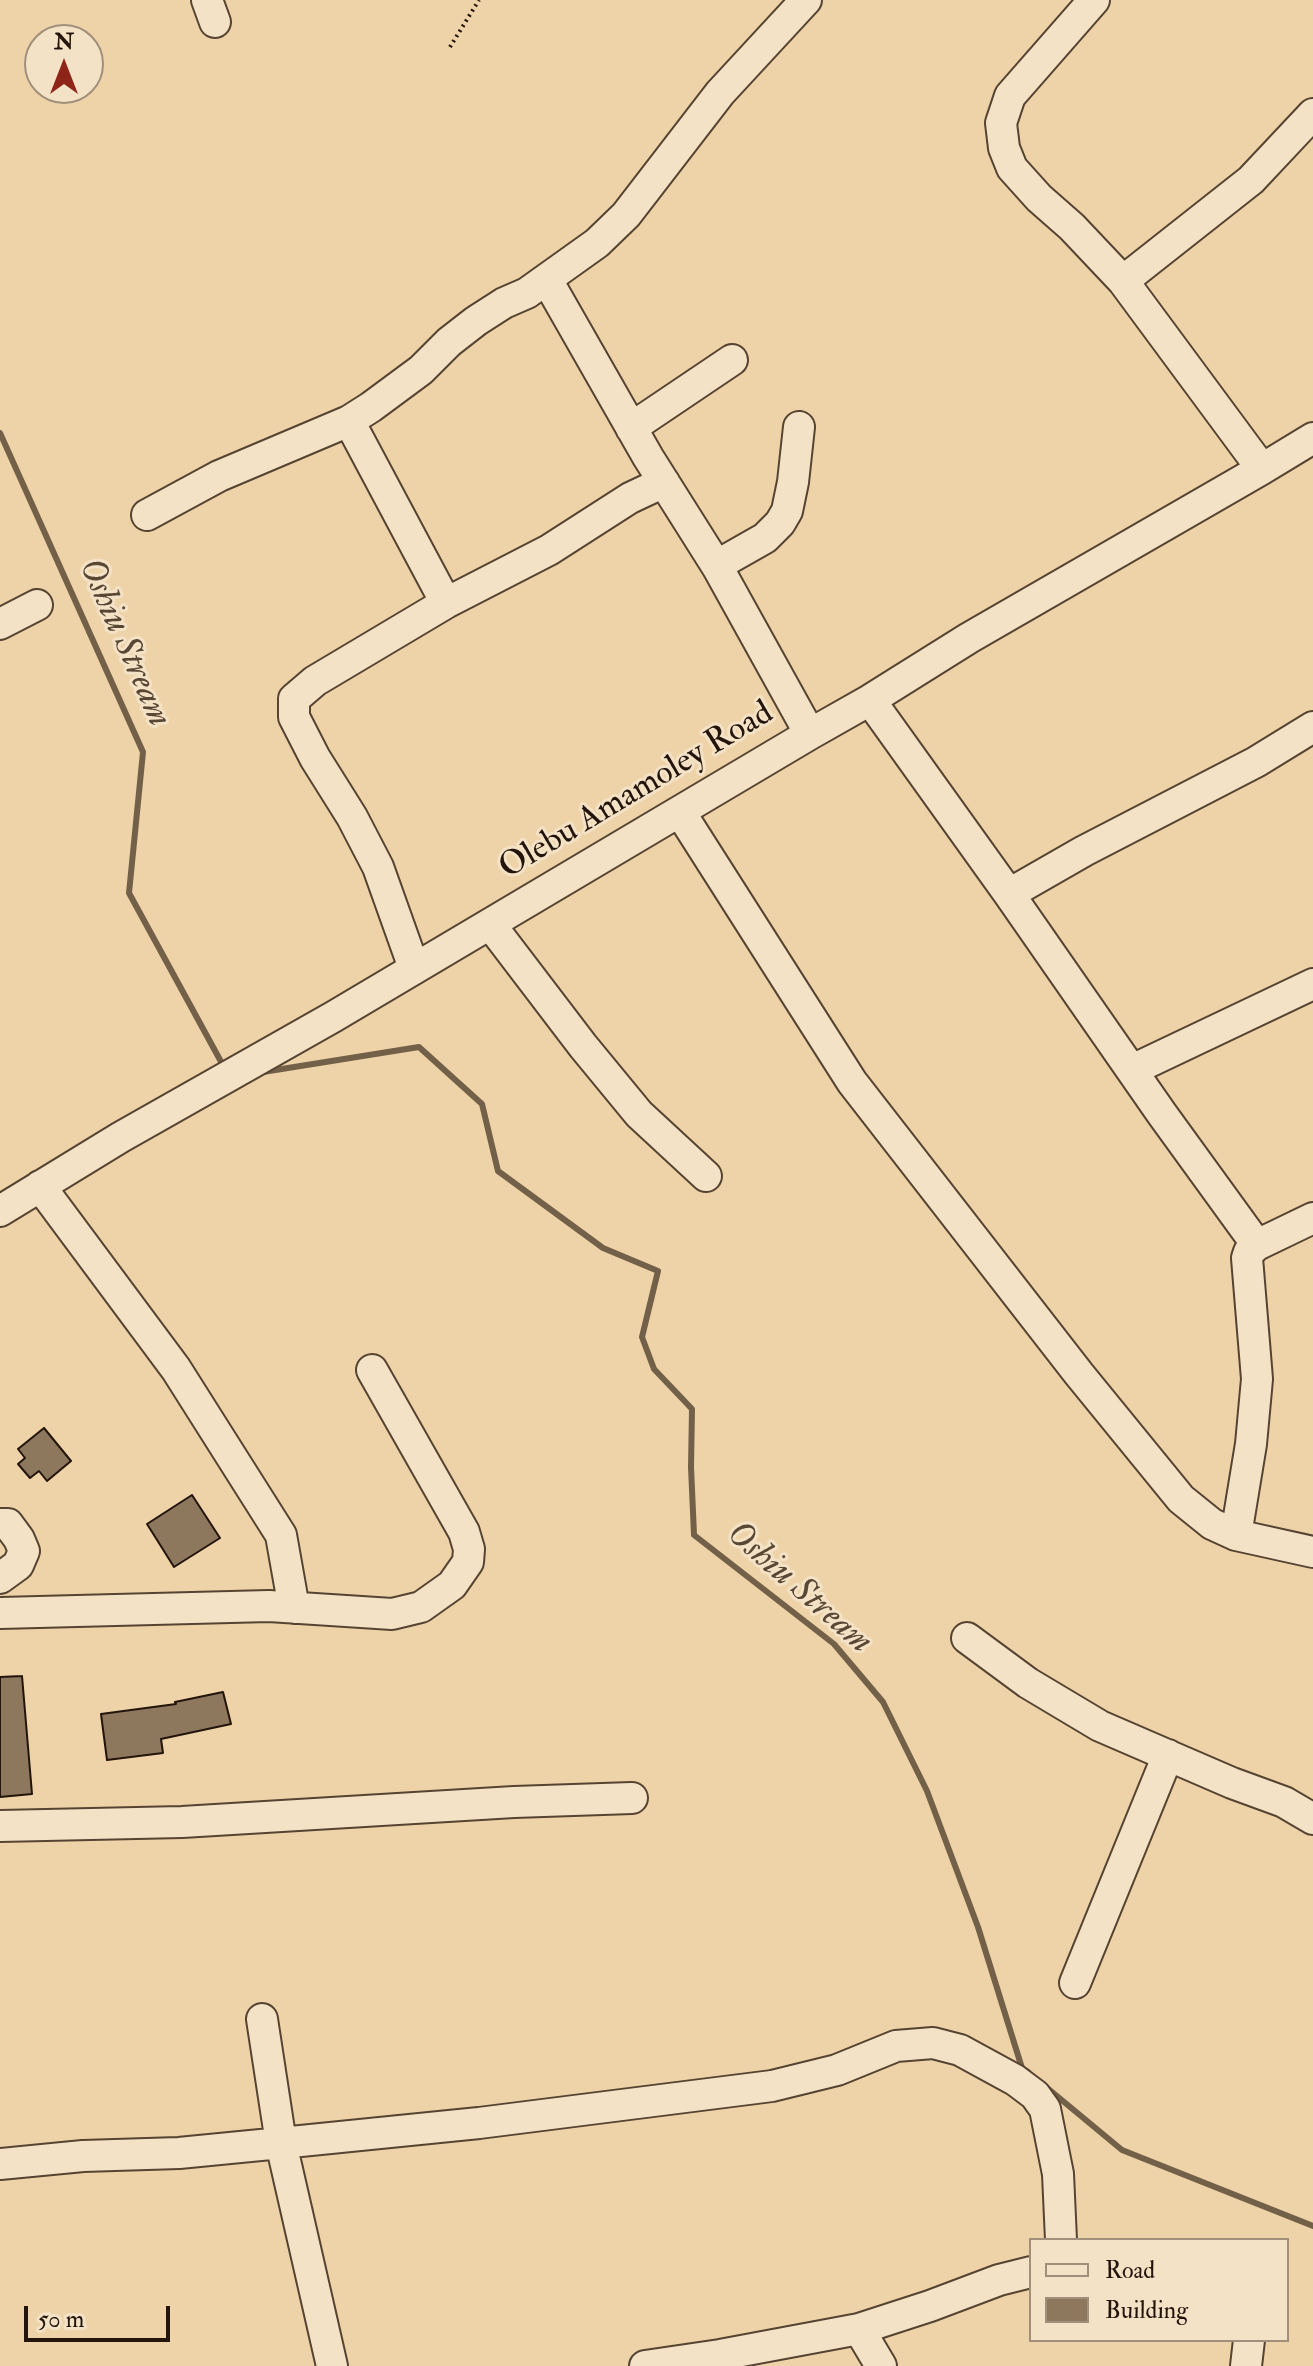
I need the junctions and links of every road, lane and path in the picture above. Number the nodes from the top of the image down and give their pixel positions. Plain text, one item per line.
1 (479, 0) edge
2 (806, 0) edge
3 (1094, 0) edge
4 (450, 47) dead end
5 (1313, 114) edge
6 (547, 280) junction
7 (1123, 281) junction
8 (732, 360) dead end
9 (349, 421) junction
10 (799, 427) dead end
11 (631, 428) junction
12 (1313, 438) edge
13 (1262, 469) junction
14 (664, 482) junction
15 (147, 515) dead end
16 (718, 568) junction
17 (446, 603) junction
18 (37, 605) dead end
19 (0, 624) edge
20 (870, 700) junction
21 (1313, 727) edge
22 (810, 734) junction
23 (680, 812) junction
24 (1009, 894) junction
25 (490, 924) junction
26 (414, 968) junction
27 (1313, 984) edge
28 (1132, 1070) junction
29 (706, 1176) dead end
30 (40, 1186) junction
31 (0, 1211) edge
32 (1313, 1218) edge
33 (1257, 1245) junction
34 (372, 1370) dead end
35 (0, 1524) edge
36 (1236, 1535) junction
37 (1313, 1552) edge
38 (0, 1578) edge
39 (294, 1608) junction
40 (0, 1613) edge
41 (967, 1638) dead end
42 (1168, 1755) junction
43 (632, 1798) dead end
44 (1313, 1819) edge
45 (0, 1826) edge
46 (1075, 1983) dead end
47 (262, 2019) dead end
48 (281, 2143) junction
49 (0, 2164) edge
50 (1061, 2238) edge
51 (1029, 2272) edge
52 (859, 2329) junction
53 (1249, 2342) edge
54 (332, 2366) edge
55 (645, 2366) edge
56 (881, 2366) edge
57 (1246, 2366) edge

1 - 4 path
2 - 6 street
3 - 7 street
5 - 7 street
6 - 9 street
6 - 11 street
7 - 13 street
8 - 11 street
9 - 15 street
9 - 17 street
10 - 16 street
11 - 14 street
12 - 13 street, Olebu Amamoley Road
13 - 20 street, Olebu Amamoley Road
14 - 16 street
14 - 17 street
16 - 22 street
17 - 26 street
18 - 19 street
20 - 22 street, Olebu Amamoley Road
20 - 24 street
21 - 24 street
22 - 23 street, Olebu Amamoley Road
23 - 25 street, Olebu Amamoley Road
23 - 36 street
24 - 28 street
25 - 26 street, Olebu Amamoley Road
25 - 29 street
26 - 30 street, Olebu Amamoley Road
27 - 28 street
28 - 33 street
30 - 31 street, Olebu Amamoley Road
30 - 39 street
32 - 33 street
33 - 36 street
34 - 39 street
35 - 38 street
36 - 37 street
39 - 40 street
41 - 42 street
42 - 44 street
42 - 46 street
43 - 45 street
47 - 48 street
48 - 49 street
48 - 50 street
48 - 54 street
51 - 52 street
52 - 55 street
52 - 56 street
53 - 57 street

